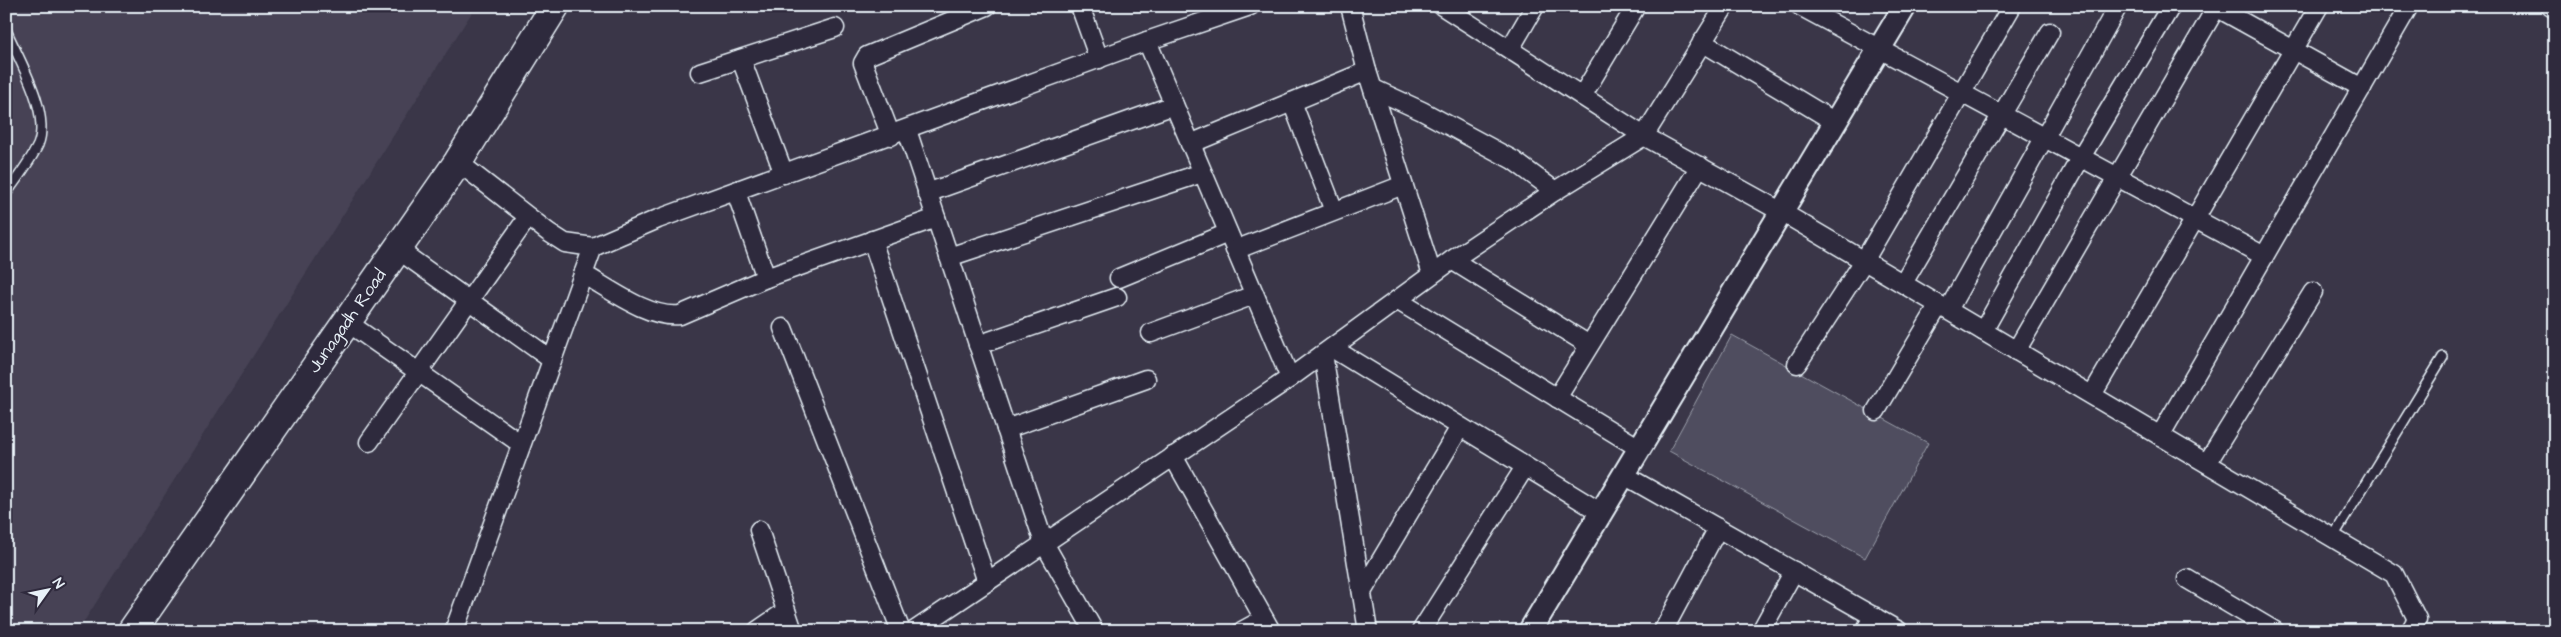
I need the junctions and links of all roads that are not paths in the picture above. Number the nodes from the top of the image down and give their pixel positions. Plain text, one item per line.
1 (555, 6) edge
2 (987, 6) edge
3 (1080, 6) edge
4 (1250, 6) edge
5 (1350, 6) edge
6 (1535, 6) edge
7 (1636, 6) edge
8 (1725, 6) edge
9 (1800, 6) edge
10 (1905, 6) edge
11 (2012, 6) edge
12 (2118, 6) edge
13 (2171, 6) edge
14 (2319, 6) edge
15 (2409, 6) edge
16 (2551, 6) edge
17 (1447, 7) edge
18 (2216, 7) edge
19 (2555, 8) edge
20 (835, 28) dead end
21 (6, 30) edge
22 (2050, 32) dead end
23 (1147, 41) junction
24 (1702, 42) junction
25 (1879, 48) junction
26 (1510, 49) junction
27 (2294, 50) junction
28 (741, 58) junction
29 (1099, 59) junction
30 (1367, 71) junction
31 (700, 72) dead end
32 (2362, 88) junction
33 (1374, 89) junction
34 (1962, 93) junction
35 (1582, 96) junction
36 (1292, 102) junction
37 (1174, 105) junction
38 (2002, 115) junction
39 (1834, 122) junction
40 (899, 133) junction
41 (1644, 136) junction
42 (2044, 138) junction
43 (1190, 144) junction
44 (2081, 157) junction
45 (458, 162) junction
46 (1700, 166) junction
47 (1202, 173) junction
48 (784, 174) junction
49 (2118, 177) junction
50 (1403, 185) junction
51 (1555, 191) junction
52 (736, 192) junction
53 (927, 193) junction
54 (6, 194) edge
55 (1334, 211) junction
56 (1780, 211) junction
57 (528, 217) junction
58 (936, 218) junction
59 (2195, 218) junction
60 (1228, 233) junction
61 (872, 240) junction
62 (593, 248) junction
63 (397, 249) junction
64 (1235, 250) junction
65 (949, 256) junction
66 (2264, 256) junction
67 (1452, 260) junction
68 (1864, 260) junction
69 (583, 274) junction
70 (1432, 274) junction
71 (766, 278) junction
72 (1119, 278) dead end
73 (1903, 284) junction
74 (2313, 292) dead end
75 (1254, 295) junction
76 (1117, 297) dead end
77 (469, 300) junction
78 (1398, 300) junction
79 (1944, 308) junction
80 (347, 322) junction
81 (783, 328) dead end
82 (1983, 331) junction
83 (1151, 333) dead end
84 (978, 345) junction
85 (1589, 345) junction
86 (1327, 351) junction
87 (2016, 351) junction
88 (2443, 357) dead end
89 (552, 360) junction
90 (1797, 364) dead end
91 (419, 372) junction
92 (1290, 378) junction
93 (1146, 379) dead end
94 (2092, 395) junction
95 (1557, 398) junction
96 (1876, 411) dead end
97 (1460, 427) junction
98 (1006, 429) junction
99 (2160, 436) junction
100 (369, 442) dead end
101 (522, 444) junction
102 (1639, 448) junction
103 (1173, 456) junction
104 (2207, 463) junction
105 (1525, 466) junction
106 (1624, 475) junction
107 (1600, 512) junction
108 (1718, 528) junction
109 (759, 530) dead end
110 (2333, 537) junction
111 (1044, 543) junction
112 (1794, 571) junction
113 (2187, 579) dead end
114 (986, 582) junction
115 (1362, 592) junction
116 (786, 611) junction
117 (1869, 624) edge
118 (1267, 625) edge
119 (132, 631) edge
120 (454, 631) edge
121 (757, 631) edge
122 (793, 631) edge
123 (901, 631) edge
124 (914, 631) edge
125 (1094, 631) edge
126 (1242, 631) edge
127 (1368, 631) edge
128 (1421, 631) edge
129 (1530, 631) edge
130 (1663, 631) edge
131 (1761, 631) edge
132 (1899, 631) edge
133 (2275, 631) edge
134 (2410, 631) edge

1 - 45 main road, Junagadh Road
2 - 40 street
3 - 29 street
4 - 23 street
5 - 30 street
6 - 26 street
7 - 35 street
8 - 24 street
9 - 25 street
10 - 25 street
11 - 34 street
12 - 42 street
13 - 44 street
14 - 27 street
15 - 32 street
16 - 19 street
17 - 26 street
18 - 27 street
18 - 49 street
20 - 28 street
21 - 54 lane
22 - 38 street
23 - 29 street
23 - 37 street
24 - 39 street
24 - 41 street
25 - 34 street
25 - 39 street
26 - 35 street
27 - 32 street
27 - 59 street
28 - 31 street
28 - 48 street
29 - 40 street
30 - 33 street
30 - 36 street
32 - 66 street
33 - 50 street
33 - 51 street
34 - 38 street
34 - 68 street
35 - 41 street
36 - 43 street
36 - 55 street
37 - 43 street
37 - 53 street
38 - 42 street
38 - 73 street
39 - 56 street
40 - 48 street
40 - 53 street
41 - 46 street
41 - 51 street
42 - 44 street
42 - 79 street
43 - 47 street
44 - 49 street
44 - 82 street
45 - 57 street
45 - 63 main road, Junagadh Road
46 - 56 street
46 - 85 street
47 - 60 street
47 - 65 street
48 - 52 street
49 - 59 street
49 - 87 street
50 - 55 street
50 - 70 street
51 - 67 street
52 - 62 street
52 - 71 street
53 - 58 street
55 - 64 street
56 - 68 street
56 - 102 street
57 - 62 street
57 - 77 street
58 - 61 street
58 - 65 street
59 - 66 street
59 - 94 street
60 - 64 street
60 - 72 street
61 - 71 street
61 - 114 street
62 - 69 street
63 - 77 street
63 - 80 main road, Junagadh Road
64 - 75 street
65 - 84 street
66 - 99 street
67 - 70 street
67 - 85 street
68 - 73 street
68 - 90 street
69 - 71 street
69 - 89 street
70 - 78 street
73 - 79 street
74 - 104 street
75 - 83 street
75 - 92 street
76 - 84 street
77 - 89 street
77 - 91 street
78 - 86 street
78 - 95 street
79 - 82 street
79 - 96 street
80 - 91 street
80 - 119 main road, Junagadh Road
81 - 123 street
82 - 87 street
84 - 98 street
85 - 95 street
86 - 92 street
86 - 97 street
86 - 115 street
87 - 94 street
88 - 110 lane
89 - 101 street
91 - 100 street
91 - 101 street
92 - 103 street
93 - 98 street
94 - 99 street
95 - 102 street
97 - 105 street
97 - 115 street
98 - 111 street
99 - 104 street
101 - 120 street
102 - 106 street
103 - 111 street
103 - 118 street
104 - 110 street
105 - 107 street
105 - 128 street
106 - 107 street
106 - 108 street
107 - 129 street
108 - 112 street
108 - 130 street
109 - 116 street
110 - 134 street
111 - 114 street
111 - 125 street
112 - 117 street
112 - 131 street
113 - 133 street
114 - 124 street
115 - 127 street
116 - 121 street
116 - 122 street
117 - 132 street
118 - 126 street

